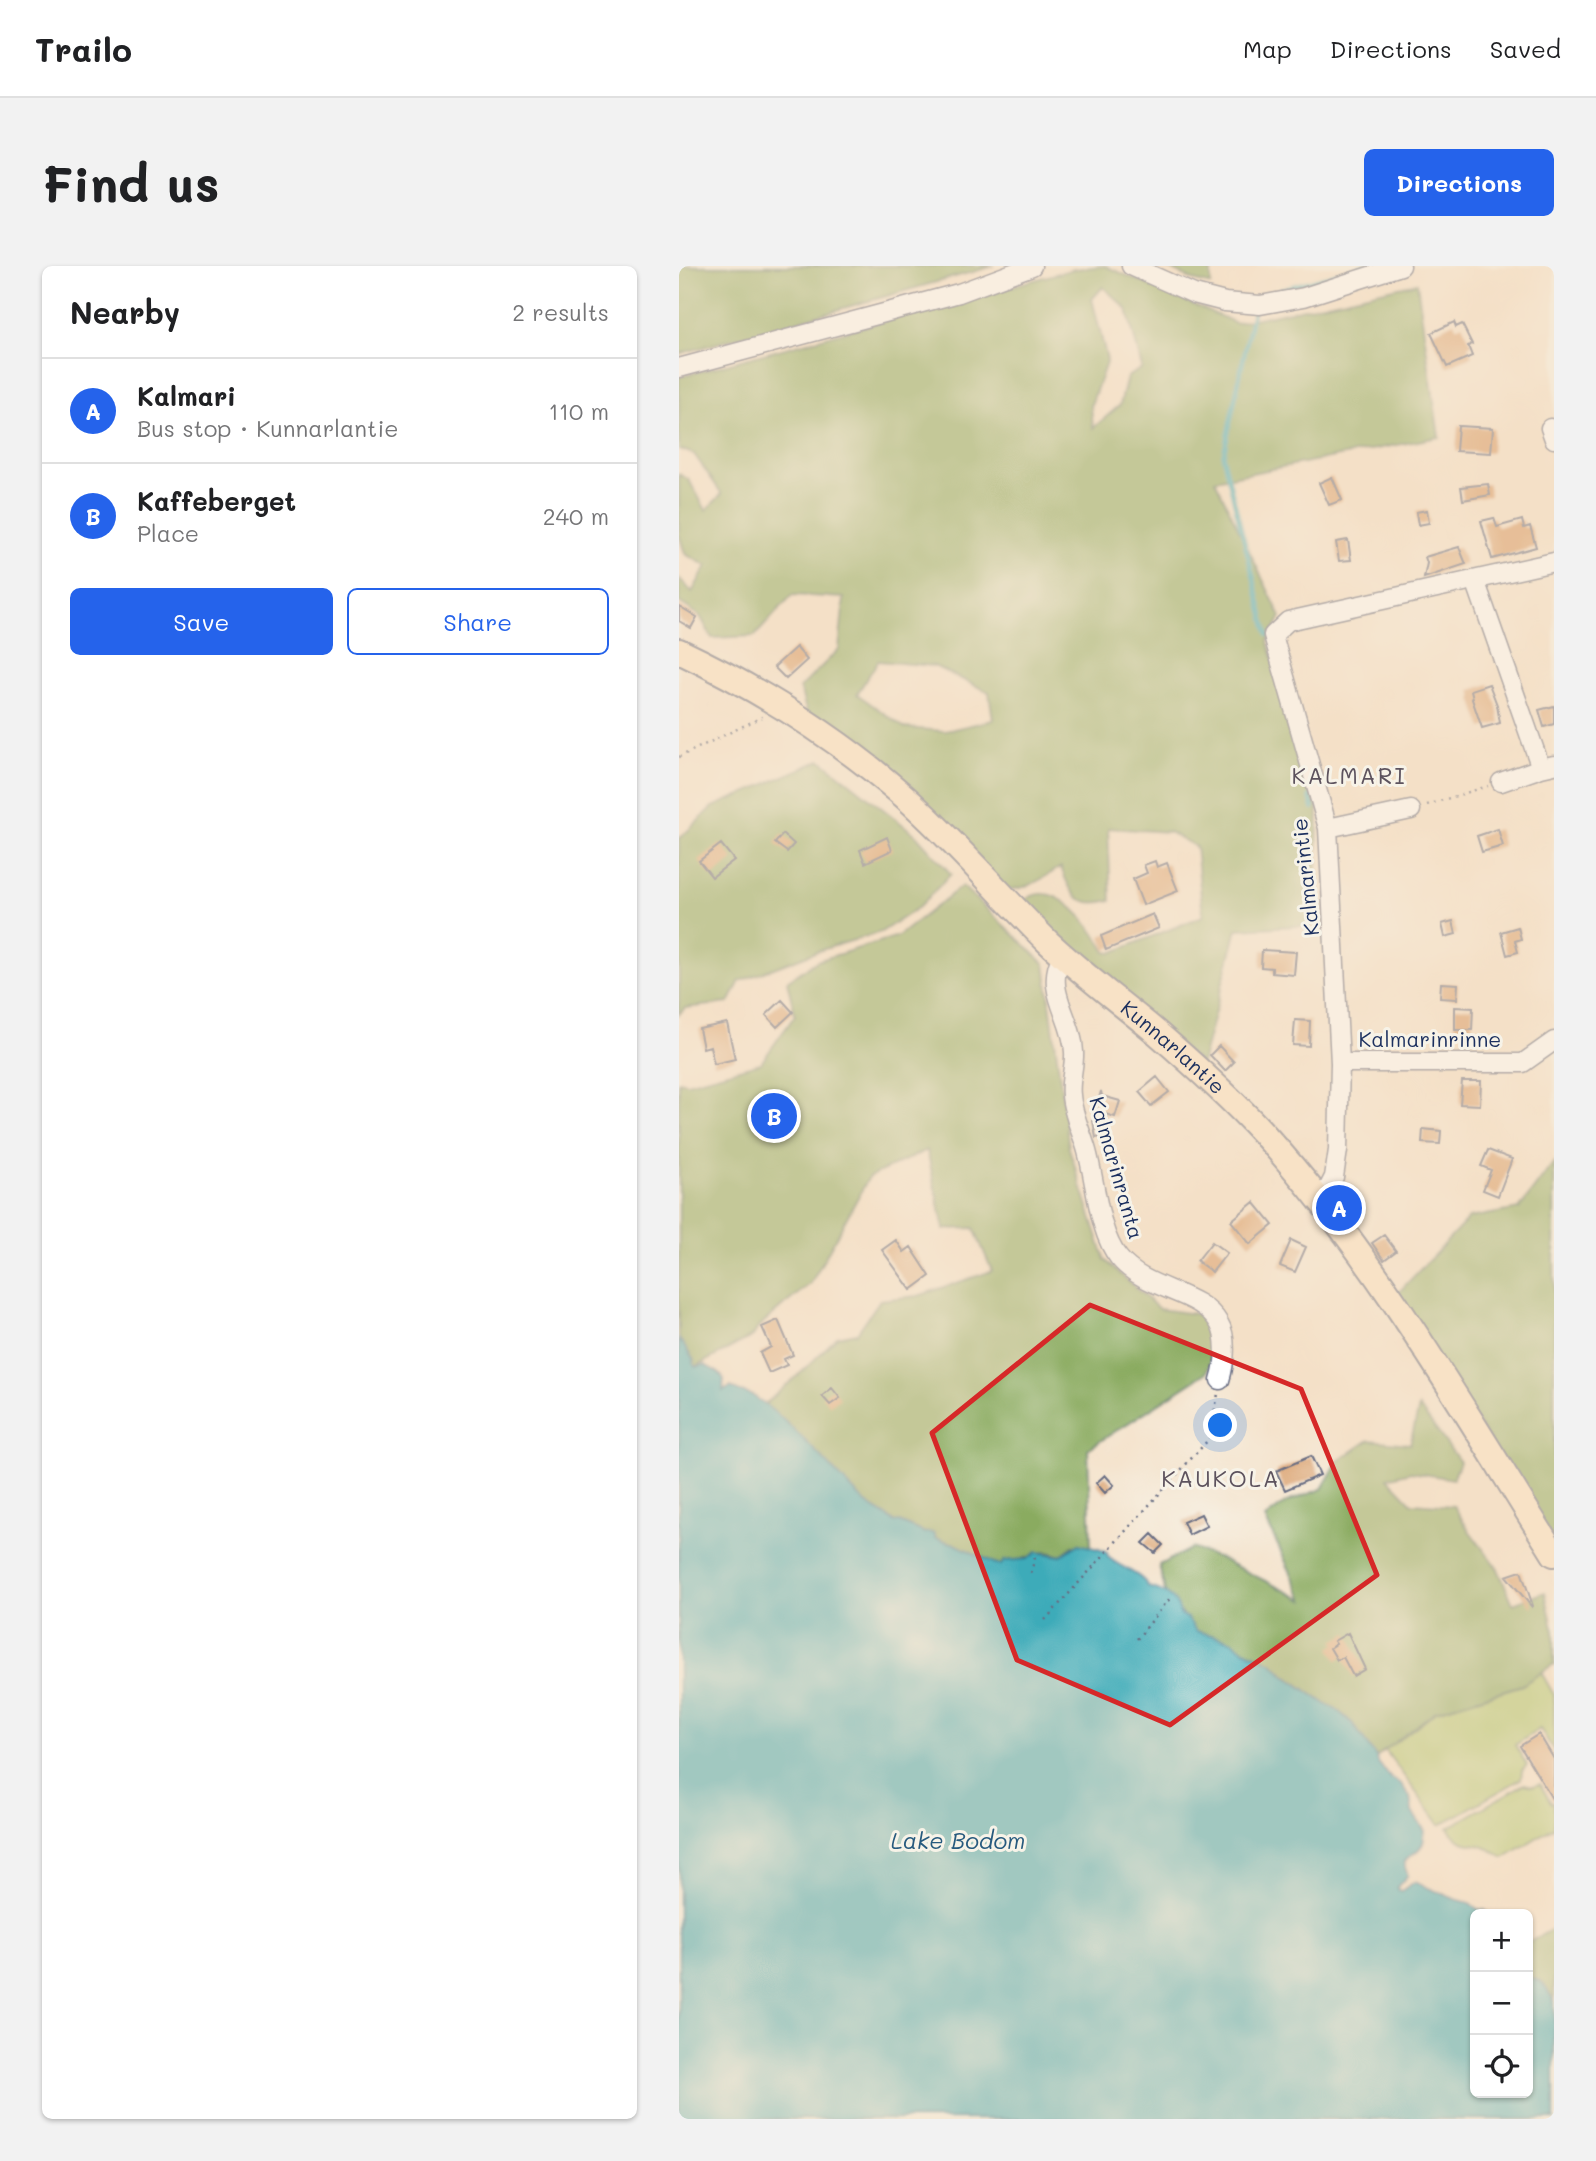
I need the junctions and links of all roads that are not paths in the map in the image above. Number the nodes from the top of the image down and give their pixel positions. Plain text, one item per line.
1 (1032, 266) edge
2 (1131, 266) edge
3 (1401, 266) edge
4 (679, 368) edge
5 (1554, 562) edge
6 (1475, 580) junction
7 (679, 651) edge
8 (1548, 766) edge
9 (1501, 782) road end
10 (1411, 810) road end
11 (1328, 828) junction
12 (1062, 956) junction
13 (1554, 1041) edge
14 (1340, 1063) junction
15 (1318, 1198) junction
16 (1220, 1380) road end
17 (1554, 1554) edge

1 - 4 street
2 - 3 street
5 - 6 street, Kalmarintie
6 - 8 street
6 - 11 street, Kalmarintie
7 - 12 main road, Kunnarlantie
8 - 9 street
10 - 11 street
11 - 14 street, Kalmarintie
12 - 15 main road, Kunnarlantie
12 - 16 street, Kalmarinranta
13 - 14 street, Kalmarinrinne
14 - 15 street, Kalmarintie
15 - 17 main road, Kunnarlantie

